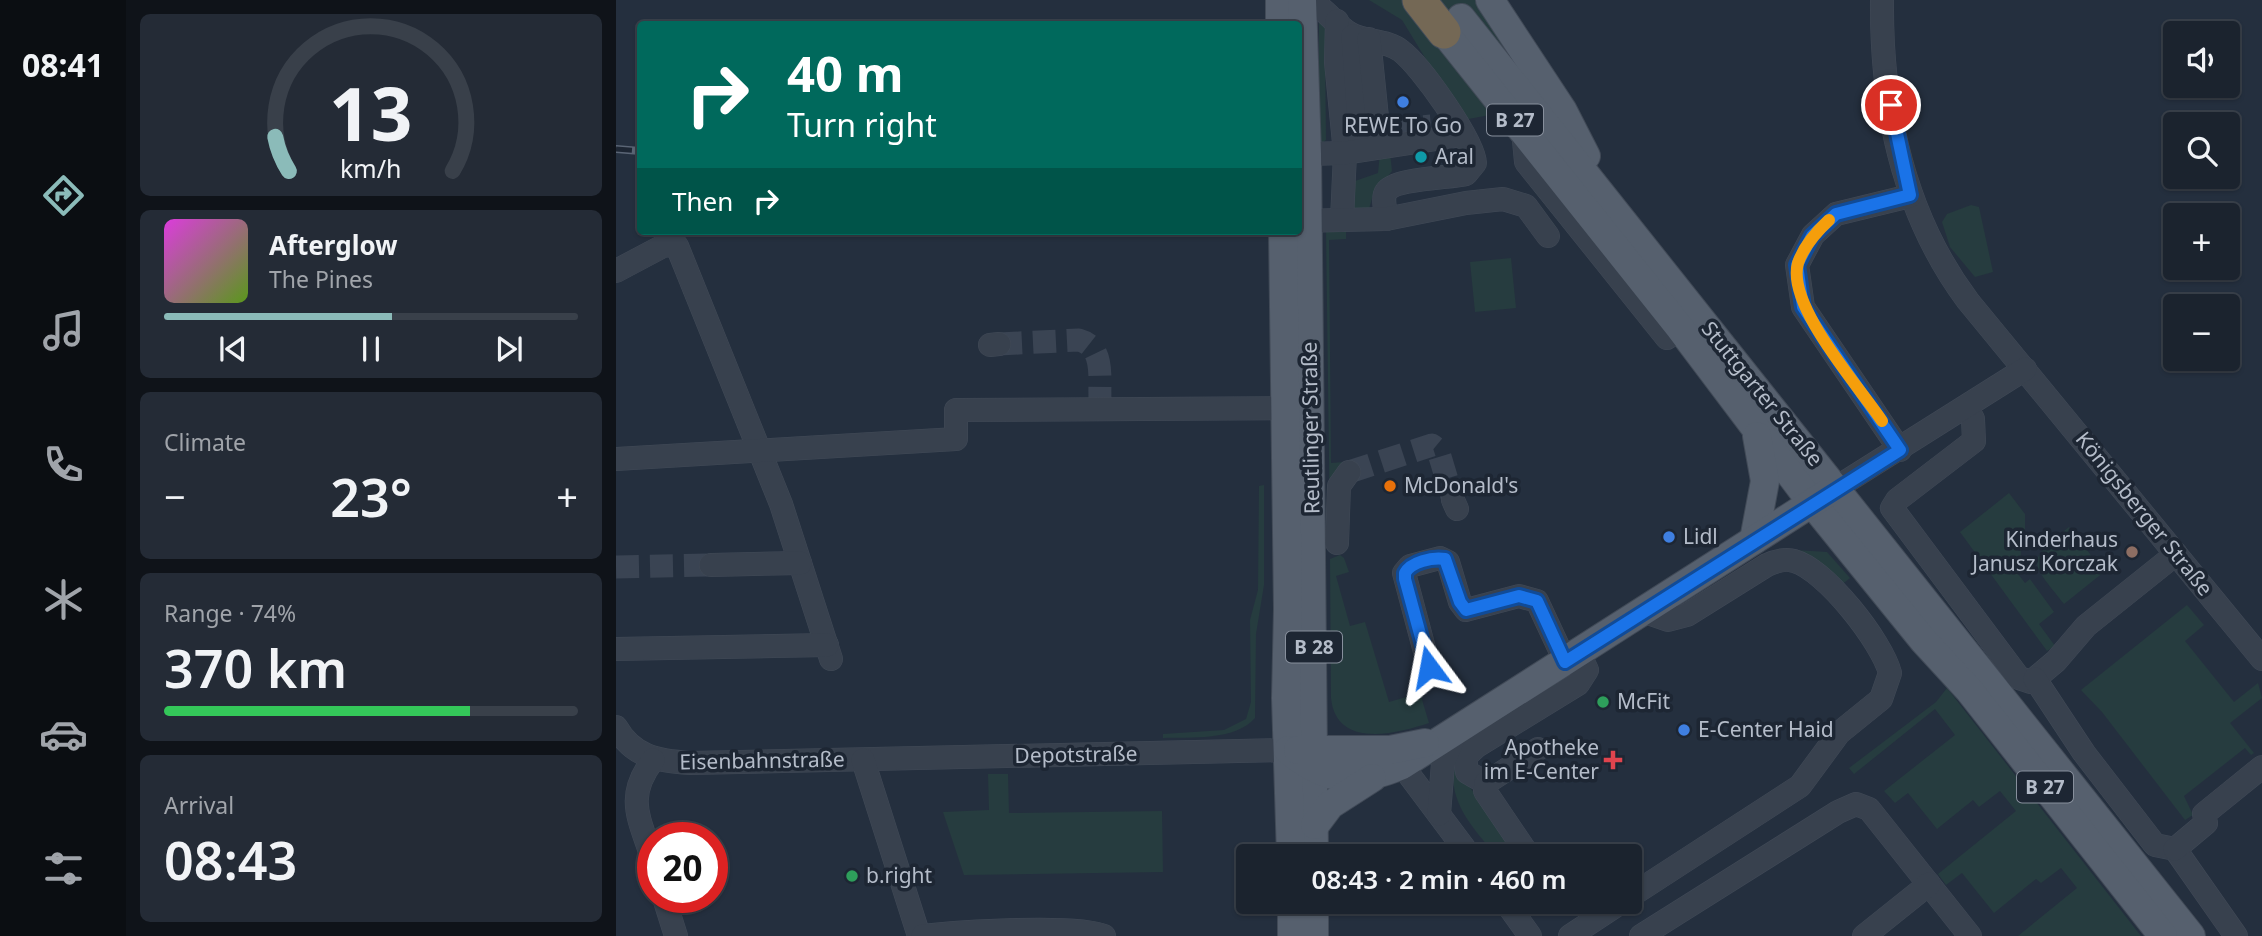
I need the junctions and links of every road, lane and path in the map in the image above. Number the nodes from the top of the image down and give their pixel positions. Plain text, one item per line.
1 (1280, 0) edge
2 (1305, 0) edge
3 (1419, 0) edge
4 (1490, 0) edge
5 (1882, 0) edge
6 (1451, 17) edge
7 (1280, 21) edge
8 (1353, 32) junction
9 (1302, 56) edge
10 (1432, 126) tunnel mouth
11 (1458, 130) junction
12 (1371, 142) junction
13 (1307, 154) junction
14 (1302, 186) edge
15 (1602, 194) junction
16 (1910, 195) junction
17 (1386, 219) junction
18 (1342, 220) junction
19 (1302, 223) edge
20 (1296, 235) edge
21 (1548, 236) dead end
22 (616, 271) edge
23 (2025, 369) junction
24 (1298, 408) junction
25 (1967, 408) junction
26 (1753, 427) junction
27 (1900, 450) junction
28 (761, 452) junction
29 (616, 459) edge
30 (1349, 472) dead end
31 (1836, 488) junction
32 (1812, 503) junction
33 (1754, 540) junction
34 (1337, 543) dead end
35 (2176, 554) junction
36 (800, 563) junction
37 (711, 565) tunnel mouth
38 (1642, 611) junction
39 (616, 649) edge
40 (1572, 657) junction
41 (2262, 659) edge
42 (1429, 667) dead end
43 (2035, 679) junction
44 (616, 727) edge
45 (1450, 734) junction
46 (1538, 749) dead end
47 (1306, 757) junction
48 (1396, 757) junction
49 (653, 760) junction
50 (863, 760) junction
51 (2262, 767) edge
52 (1372, 778) junction
53 (1486, 783) junction
54 (1439, 814) junction
55 (641, 822) edge
56 (1315, 825) junction
57 (1293, 844) edge
58 (1314, 844) edge
59 (1455, 844) edge
60 (1461, 844) edge
61 (1521, 844) edge
62 (2175, 849) junction
63 (1929, 884) junction
64 (1642, 889) edge
65 (669, 913) edge
66 (1292, 914) edge
67 (1314, 914) edge
68 (1514, 914) edge
69 (1603, 914) edge
70 (676, 936) edge
71 (921, 936) edge
72 (1104, 936) edge
73 (1292, 936) edge
74 (1314, 936) edge
75 (1530, 936) edge
76 (1570, 936) edge
77 (1641, 936) edge
78 (1864, 936) edge
79 (1970, 936) edge
80 (2163, 936) edge
81 (2191, 936) edge
82 (2236, 936) edge

1 - 7 main road
2 - 8 street
2 - 9 main road, Reutlinger Straße / B 28
3 - 6 highway, B 27
4 - 15 main road
5 - 16 street, Königsberger Straße
6 - 15 main road, Stuttgarter Straße / B 27
6 - 26 main road, Stuttgarter Straße / B 27
8 - 11 street
8 - 12 street
8 - 12 street
9 - 13 main road, Reutlinger Straße / B 28
10 - 11 street
11 - 12 street
11 - 17 street
12 - 13 street
12 - 18 street
13 - 14 main road, Reutlinger Straße / B 28
15 - 31 main road, Stuttgarter Straße / B 27
16 - 23 street, Königsberger Straße
16 - 27 street
17 - 18 street
17 - 21 street
18 - 19 street
20 - 24 main road, Reutlinger Straße / B 28
22 - 28 street
23 - 25 street
23 - 35 street, Königsberger Straße
24 - 28 street
24 - 47 main road, Reutlinger Straße / B 28
25 - 27 street
25 - 43 street
26 - 32 main road, Stuttgarter Straße / B 27
26 - 33 main road
27 - 31 street
28 - 29 street
28 - 36 street
30 - 34 street
31 - 32 main road
31 - 81 main road, Stuttgarter Straße / B 27
32 - 33 main road
32 - 80 main road, Stuttgarter Straße / B 27
33 - 38 main road
35 - 41 street, Königsberger Straße
35 - 43 street
36 - 37 street
36 - 39 street
38 - 40 main road
38 - 64 street
40 - 42 street
40 - 45 main road
40 - 53 street
43 - 62 street
44 - 49 street, Eisenbahnstraße
45 - 48 main road
45 - 54 street
46 - 53 street
47 - 48 main road
47 - 50 street, Depotstraße
47 - 52 main road
47 - 56 main road, Reutlinger Straße / B 28
47 - 57 main road, Reutlinger Straße / B 28
48 - 52 main road
48 - 54 street
48 - 59 street
49 - 50 street, Eisenbahnstraße
49 - 55 street
50 - 71 street, Eisenbahnstraße
51 - 62 street
52 - 56 main road
53 - 61 street
54 - 60 street
56 - 58 main road, Reutlinger Straße / B 28
62 - 82 street
63 - 77 street
63 - 78 street
63 - 79 street
65 - 70 street
66 - 73 main road
67 - 74 main road
68 - 75 street
69 - 76 street
71 - 72 street

